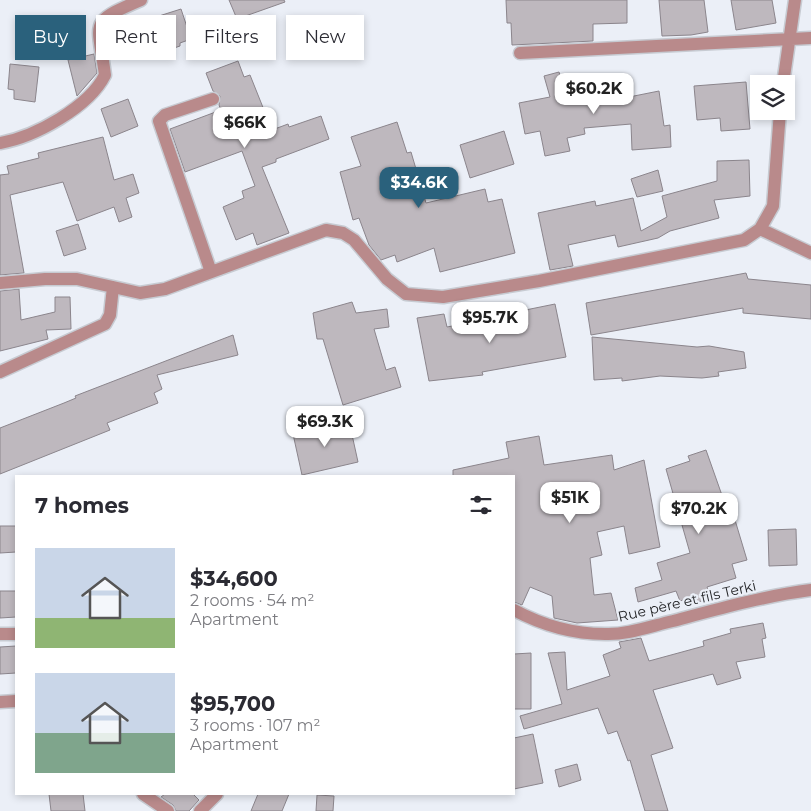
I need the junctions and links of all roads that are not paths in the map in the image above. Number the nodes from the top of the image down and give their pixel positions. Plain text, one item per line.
1 (141, 0) edge
2 (794, 0) edge
3 (811, 38) edge
4 (789, 40) junction
5 (520, 53) dead end
6 (784, 75) edge
7 (212, 99) dead end
8 (779, 120) edge
9 (0, 143) edge
10 (760, 229) junction
11 (811, 253) edge
12 (212, 272) junction
13 (0, 284) edge
14 (113, 287) junction
15 (0, 372) edge
16 (811, 590) edge
17 (515, 610) edge
18 (0, 634) edge
19 (15, 634) edge
20 (15, 701) edge
21 (0, 702) edge
22 (144, 795) edge
23 (216, 795) edge
24 (168, 811) edge
25 (200, 811) edge

1 - 9 street
2 - 4 street
3 - 4 street
4 - 5 street
4 - 6 street
7 - 12 street
8 - 10 street
10 - 11 street
10 - 12 street
12 - 14 street
13 - 14 street
14 - 15 street
16 - 17 street, Rue père et fils Terki
18 - 19 street
20 - 21 street
22 - 24 street
23 - 25 street

